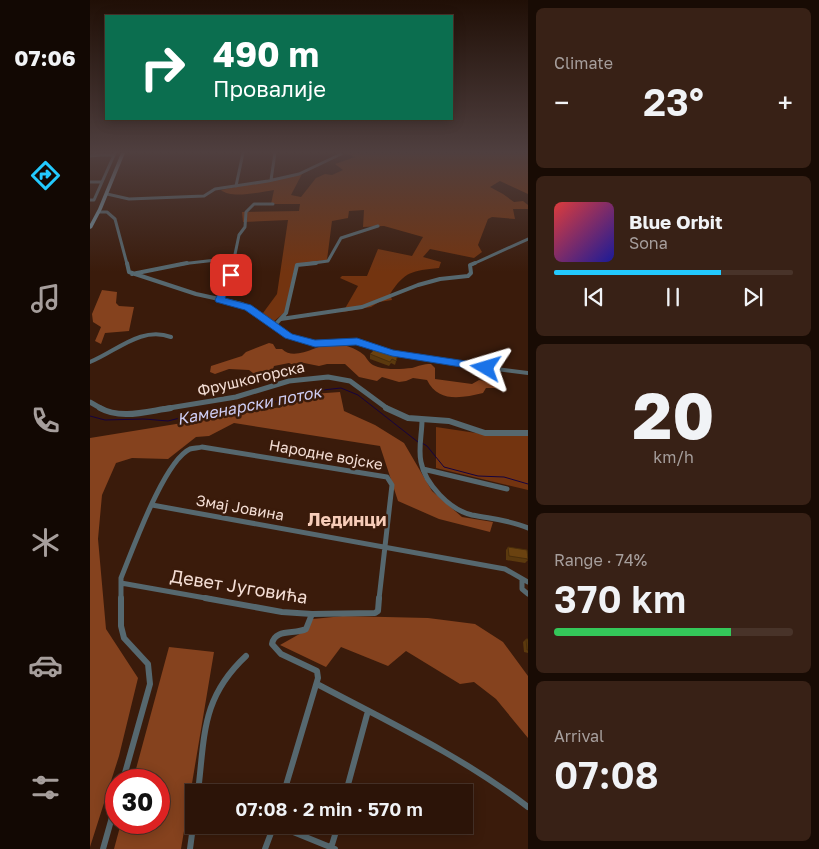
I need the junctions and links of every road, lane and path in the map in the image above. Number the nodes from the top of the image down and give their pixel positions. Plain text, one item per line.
1 (210, 193) edge
2 (107, 194) joint
3 (274, 204) dead end
4 (98, 215) junction
5 (378, 226) dead end
6 (90, 228) edge
7 (528, 239) edge
8 (234, 258) junction
9 (132, 274) junction
10 (219, 300) junction
11 (281, 319) junction
12 (273, 326) junction
13 (171, 337) dead end
14 (90, 362) edge
15 (528, 373) edge
16 (90, 402) edge
17 (422, 420) junction
18 (528, 433) edge
19 (423, 469) junction
20 (507, 490) dead end
21 (152, 505) junction
22 (528, 528) edge
23 (384, 547) junction
24 (522, 579) junction
25 (121, 582) junction
26 (528, 582) edge
27 (528, 594) edge
28 (312, 614) junction
29 (246, 656) dead end
30 (317, 684) junction
31 (368, 712) junction
32 (126, 769) edge
33 (199, 784) edge
34 (286, 784) edge
35 (348, 784) edge
36 (528, 808) edge
37 (107, 834) edge
38 (192, 834) edge
39 (271, 834) edge
40 (298, 834) edge
41 (336, 834) edge
42 (333, 848) edge
43 (103, 849) edge
44 (190, 849) edge
45 (265, 849) edge

1 - 2 street
2 - 4 main road
3 - 8 street
4 - 6 main road
4 - 9 street
5 - 11 street
7 - 11 street
8 - 9 street
8 - 10 street
9 - 10 street
10 - 12 street
11 - 12 street
12 - 15 street
13 - 14 street
16 - 17 street, Фрушкогорска
17 - 18 street, Фрушкогорска
17 - 19 street
19 - 20 street
19 - 22 street
21 - 23 street, Змај Јовина
21 - 23 street, Народне војске
21 - 25 street
23 - 24 street, Змај Јовина
23 - 28 street, Девет Југовића
24 - 26 street, Змај Јовина
24 - 27 street
25 - 28 street, Девет Југовића
25 - 32 street
28 - 30 street
29 - 33 street
30 - 31 street
30 - 34 street
31 - 35 street
31 - 36 street
37 - 43 street
38 - 44 street
39 - 45 street
40 - 42 street
41 - 42 street

